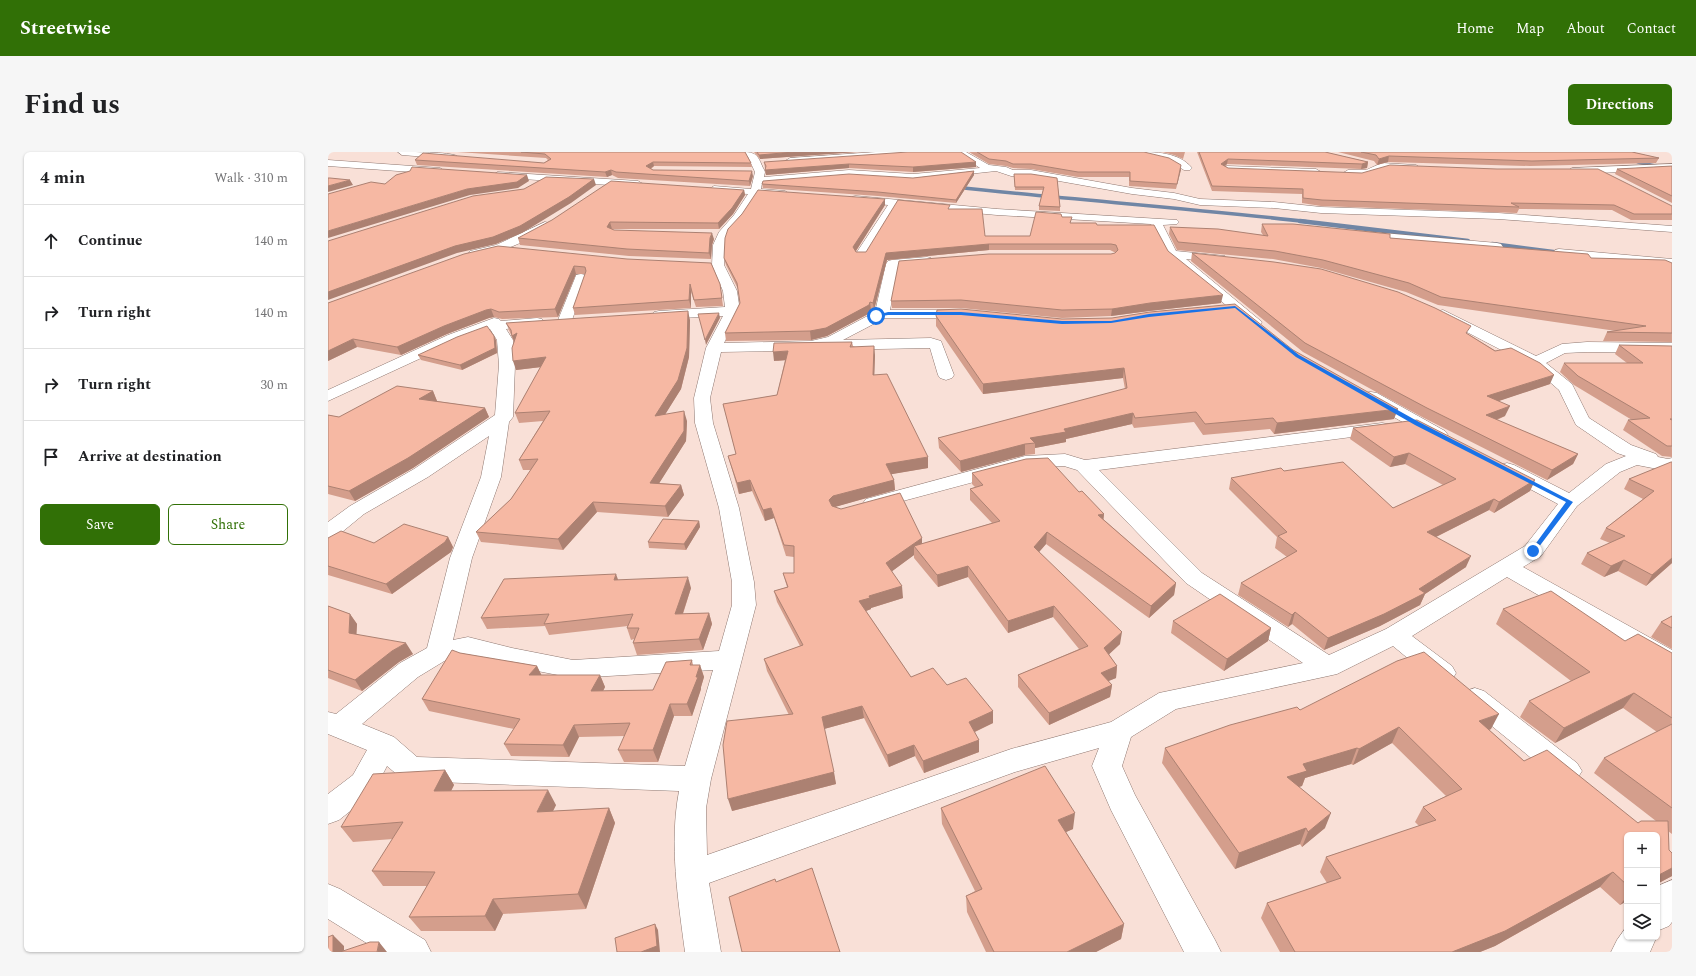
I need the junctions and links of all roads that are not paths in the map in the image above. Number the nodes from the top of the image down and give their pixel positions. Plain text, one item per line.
1 (402, 152) edge
2 (747, 152) edge
3 (912, 152) edge
4 (960, 152) edge
5 (1141, 152) edge
6 (345, 156) dead end
7 (460, 156) edge
8 (328, 162) edge
9 (779, 162) edge
10 (1367, 163) edge
11 (1382, 166) junction
12 (1672, 167) edge
13 (1187, 168) dead end
14 (1425, 168) edge
15 (995, 169) junction
16 (1227, 169) edge
17 (423, 170) junction
18 (617, 170) edge
19 (1561, 171) edge
20 (1599, 171) junction
21 (452, 172) edge
22 (489, 174) edge
23 (758, 174) junction
24 (394, 178) edge
25 (544, 178) junction
26 (1613, 178) edge
27 (610, 182) junction
28 (648, 185) edge
29 (527, 188) edge
30 (1181, 188) dead end
31 (701, 189) edge
32 (597, 192) edge
33 (1154, 194) junction
34 (793, 195) edge
35 (847, 198) edge
36 (895, 202) junction
37 (1206, 203) junction
38 (1194, 206) dead end
39 (552, 221) edge
40 (1155, 221) junction
41 (1174, 222) dead end
42 (1672, 229) edge
43 (1347, 233) edge
44 (500, 248) junction
45 (1510, 248) edge
46 (523, 250) edge
47 (1548, 252) edge
48 (1172, 254) junction
49 (861, 255) edge
50 (462, 257) edge
51 (936, 260) edge
52 (1235, 260) edge
53 (1672, 262) edge
54 (581, 278) edge
55 (1430, 309) edge
56 (732, 311) junction
57 (882, 314) junction
58 (977, 315) edge
59 (645, 316) edge
60 (565, 320) junction
61 (581, 320) edge
62 (496, 326) junction
63 (930, 329) junction
64 (1266, 332) edge
65 (817, 344) junction
66 (714, 348) junction
67 (1672, 348) edge
68 (1536, 362) junction
69 (946, 375) dead end
70 (1357, 390) edge
71 (328, 396) edge
72 (500, 421) junction
73 (1417, 424) junction
74 (1452, 441) edge
75 (1493, 463) edge
76 (1671, 465) edge
77 (1084, 466) junction
78 (1570, 502) junction
79 (857, 508) edge
80 (329, 529) edge
81 (1506, 567) junction
82 (1396, 635) junction
83 (438, 654) junction
84 (729, 660) junction
85 (1672, 661) edge
86 (1328, 667) junction
87 (334, 724) edge
88 (1119, 731) junction
89 (384, 745) junction
90 (696, 779) junction
91 (1586, 786) edge
92 (328, 811) edge
93 (691, 875) junction
94 (1672, 896) edge
95 (328, 900) edge
96 (1660, 911) edge
97 (1638, 940) edge
98 (413, 952) edge
99 (702, 952) edge
100 (1203, 952) edge
101 (1629, 952) edge

1 - 7 street
2 - 23 street
3 - 9 street
4 - 15 street
5 - 13 street
6 - 8 street
8 - 17 street
10 - 11 street
11 - 14 street
11 - 16 street
12 - 20 street
15 - 23 street
15 - 33 street
17 - 21 street
17 - 24 street
18 - 27 street
19 - 20 street
20 - 26 street
22 - 25 street
23 - 31 street
23 - 34 street
23 - 56 street
25 - 27 street
25 - 29 street
27 - 28 street
27 - 32 street
30 - 33 street
33 - 37 street
35 - 36 street
36 - 40 street
36 - 49 street
37 - 38 street
37 - 42 street
39 - 44 street
40 - 41 street
40 - 48 street
43 - 45 street
44 - 46 street
44 - 50 street
47 - 53 street
48 - 52 street
48 - 64 street
51 - 57 street
54 - 60 street
55 - 68 street
56 - 59 street
56 - 66 street
57 - 63 street
57 - 65 street
58 - 63 street
60 - 61 street
60 - 62 street
62 - 71 street
62 - 72 street
63 - 65 street
63 - 69 street
65 - 66 street
66 - 84 street
67 - 68 street
68 - 76 street
70 - 73 street
72 - 80 street
72 - 83 street
73 - 74 street
73 - 77 street
75 - 78 street
76 - 78 street
77 - 79 street
77 - 86 street
78 - 81 street
81 - 82 street
81 - 85 street
82 - 86 street
82 - 91 street
83 - 84 street
83 - 87 street
84 - 90 street
86 - 88 street
87 - 89 street
88 - 93 street
88 - 100 street
89 - 90 street
89 - 92 street
90 - 93 street
93 - 99 street
94 - 96 street
95 - 98 street
97 - 101 street

